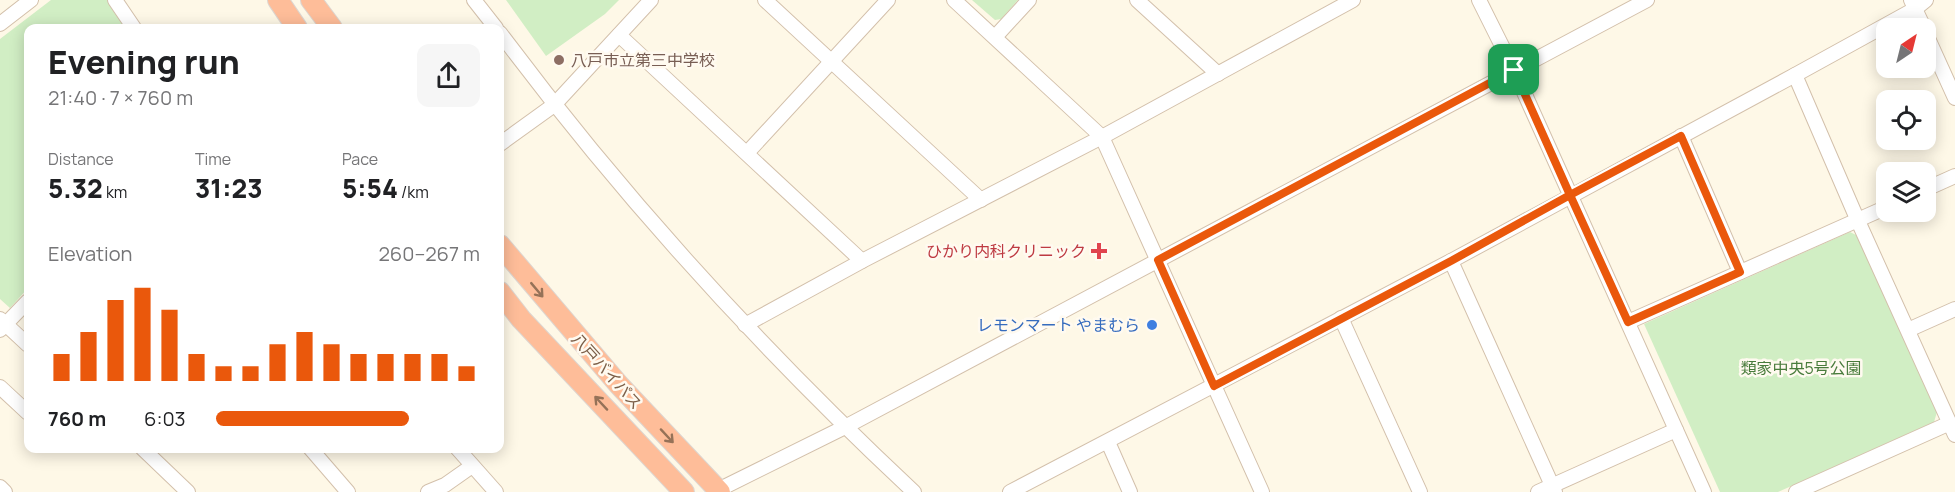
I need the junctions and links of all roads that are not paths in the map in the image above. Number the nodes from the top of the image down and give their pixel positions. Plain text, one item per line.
1 (31, 0) edge
2 (115, 0) edge
3 (278, 0) edge
4 (311, 0) edge
5 (474, 0) edge
6 (651, 0) edge
7 (765, 0) edge
8 (888, 0) edge
9 (954, 0) edge
10 (1029, 0) edge
11 (1137, 0) edge
12 (1323, 0) edge
13 (1353, 0) edge
14 (1479, 0) edge
15 (1647, 0) edge
16 (1926, 0) edge
17 (1913, 4) edge
18 (1334, 10) junction
19 (1919, 18) edge
20 (0, 24) edge
21 (131, 24) edge
22 (294, 24) edge
23 (329, 24) edge
24 (493, 24) edge
25 (619, 35) junction
26 (504, 38) edge
27 (994, 38) junction
28 (1936, 56) edge
29 (832, 61) junction
30 (1514, 70) junction
31 (1218, 74) junction
32 (1796, 75) junction
33 (1955, 98) edge
34 (554, 105) junction
35 (1681, 136) junction
36 (1102, 137) junction
37 (504, 141) edge
38 (747, 153) junction
39 (1955, 176) edge
40 (1936, 185) edge
41 (1570, 195) junction
42 (981, 200) junction
43 (1876, 212) edge
44 (1858, 221) junction
45 (504, 250) edge
46 (1158, 260) junction
47 (862, 261) junction
48 (1451, 261) junction
49 (1740, 272) junction
50 (504, 297) edge
51 (24, 305) edge
52 (1955, 309) edge
53 (1341, 318) junction
54 (1628, 322) junction
55 (2, 325) edge
56 (745, 325) junction
57 (1908, 330) junction
58 (24, 342) edge
59 (1214, 386) junction
60 (0, 387) edge
61 (24, 409) edge
62 (845, 427) junction
63 (1952, 429) edge
64 (1676, 430) junction
65 (1108, 442) junction
66 (152, 453) edge
67 (314, 453) edge
68 (461, 453) edge
69 (472, 466) junction
70 (0, 488) edge
71 (1554, 489) edge
72 (717, 491) edge
73 (5, 492) edge
74 (188, 492) edge
75 (348, 492) edge
76 (428, 492) edge
77 (496, 492) edge
78 (684, 492) edge
79 (914, 492) edge
80 (1010, 492) edge
81 (1130, 492) edge
82 (1262, 492) edge
83 (1420, 492) edge
84 (1538, 492) edge
85 (1704, 492) edge
86 (1796, 492) edge

1 - 20 street
2 - 21 street
3 - 22 highway
4 - 23 highway
5 - 24 street
6 - 25 street
7 - 29 street
8 - 29 street
9 - 27 street
10 - 27 street
11 - 31 street
12 - 18 street
13 - 18 street
14 - 30 street
15 - 30 street
16 - 17 street
17 - 19 street
17 - 32 street
18 - 31 street
25 - 34 street
25 - 38 street
26 - 34 street
27 - 36 street
28 - 33 street
29 - 38 street
29 - 42 street
30 - 41 street
30 - 46 street
31 - 36 street
32 - 35 street
32 - 44 street
34 - 37 street
34 - 56 street
35 - 41 street
35 - 49 street
36 - 42 street
36 - 46 street
38 - 47 street
39 - 40 street
41 - 48 street
41 - 54 street
42 - 47 street
43 - 44 street
44 - 49 street
44 - 57 street
45 -> 72 highway, 八戸バイパス
46 - 59 street
46 - 62 street
47 - 56 street
48 - 53 street
48 - 71 street
49 - 54 street
78 -> 50 highway, 八戸バイパス
51 - 55 street
52 - 57 street
53 - 59 street
53 - 83 street
54 - 64 street
55 - 58 street
56 - 62 street
57 - 63 street
59 - 65 street
59 - 82 street
60 - 61 street
62 - 72 street
62 - 79 street
63 - 86 street
64 - 71 street
64 - 85 street
65 - 80 street
65 - 81 street
66 - 74 street
67 - 75 street
68 - 69 street
69 - 76 street
69 - 77 street
70 - 73 street
71 - 84 street

